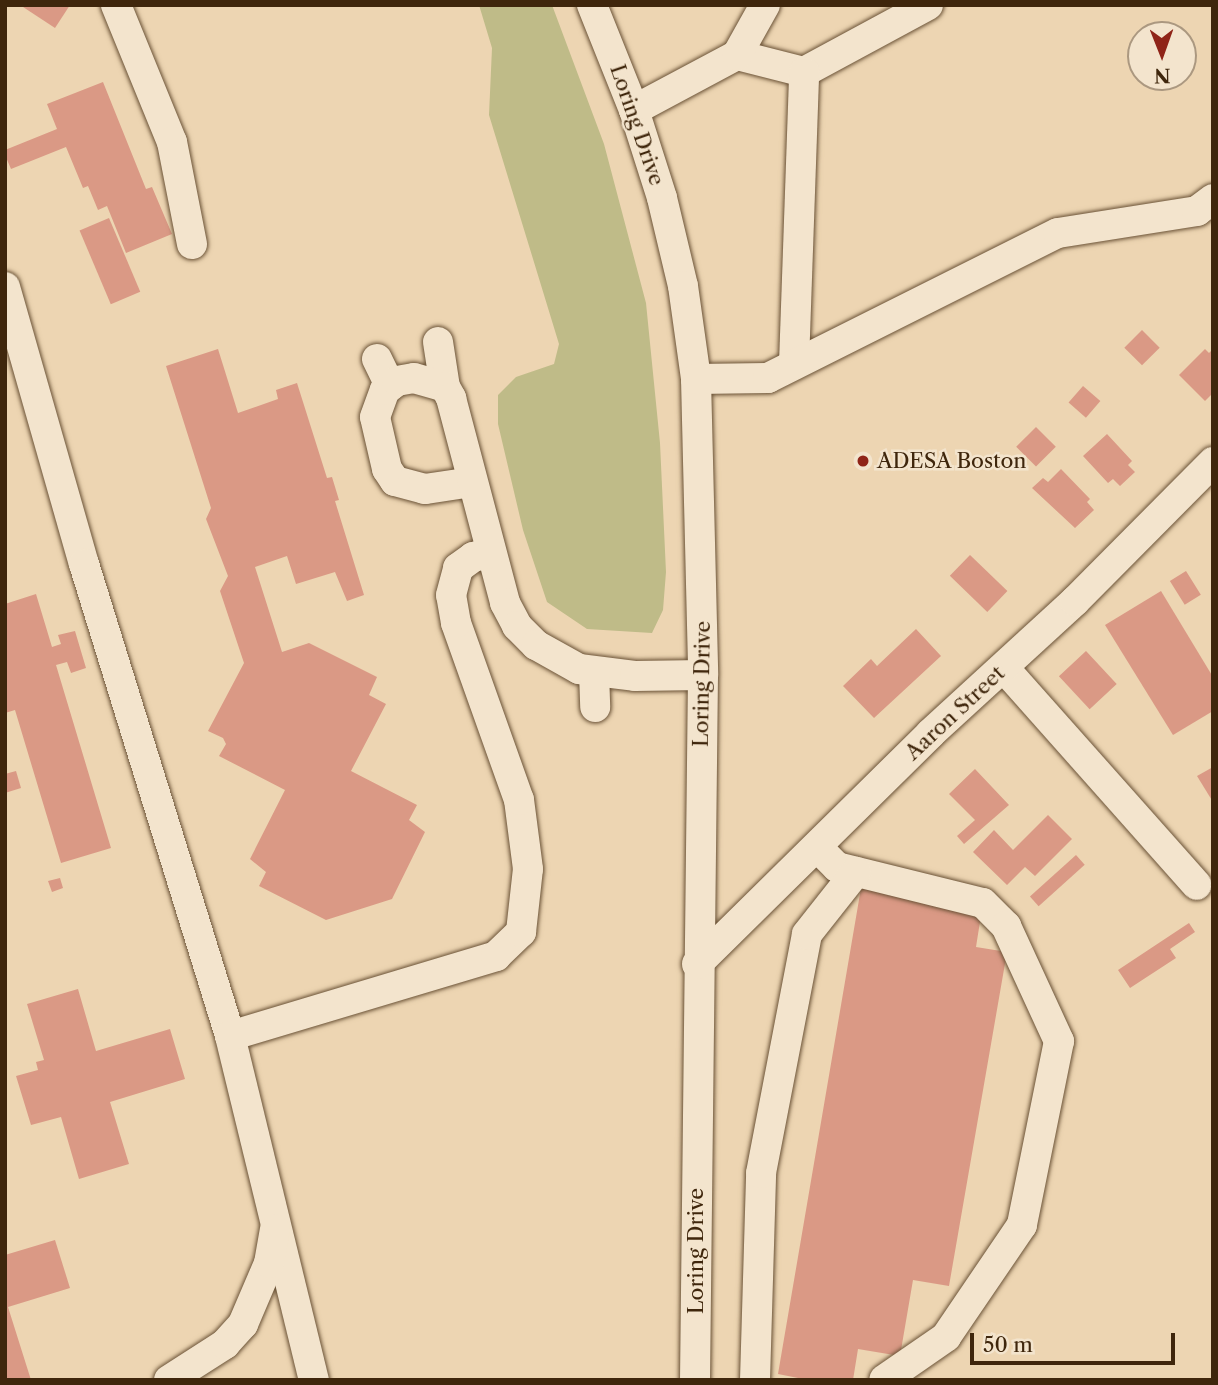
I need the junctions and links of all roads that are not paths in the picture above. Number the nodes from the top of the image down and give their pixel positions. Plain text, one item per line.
1 (116, 5) edge
2 (592, 5) edge
3 (765, 5) edge
4 (928, 5) edge
5 (737, 55) junction
6 (804, 72) junction
7 (634, 110) junction
8 (1213, 199) edge
9 (192, 244) dead end
10 (5, 287) edge
11 (438, 342) dead end
12 (376, 359) dead end
13 (794, 364) junction
14 (696, 379) junction
15 (453, 381) junction
16 (390, 386) junction
17 (1213, 462) edge
18 (472, 482) junction
19 (490, 553) junction
20 (1004, 668) junction
21 (594, 672) junction
22 (703, 676) junction
23 (594, 707) dead end
24 (817, 847) junction
25 (856, 872) junction
26 (1198, 885) dead end
27 (697, 964) junction
28 (230, 1036) junction
29 (274, 1206) junction
30 (169, 1380) edge
31 (314, 1380) edge
32 (695, 1380) edge
33 (755, 1380) edge
34 (884, 1380) edge

1 - 9 street
2 - 7 street, Loring Drive
3 - 5 street
4 - 6 street
5 - 6 street
5 - 7 street
6 - 13 street
7 - 14 street, Loring Drive
8 - 13 street
10 - 28 street
11 - 15 street
12 - 16 street
13 - 14 street
14 - 22 street, Loring Drive
15 - 16 street
15 - 18 street
16 - 18 street
17 - 20 street, Aaron Street
18 - 19 street
19 - 21 street
19 - 28 street
20 - 24 street, Aaron Street
20 - 26 street
21 - 22 street
21 - 23 street
22 - 27 street, Loring Drive
24 - 25 street
24 - 27 street, Aaron Street
25 - 33 street
25 - 34 street
27 - 32 street, Loring Drive
28 - 29 street
29 - 30 street
29 - 31 street

